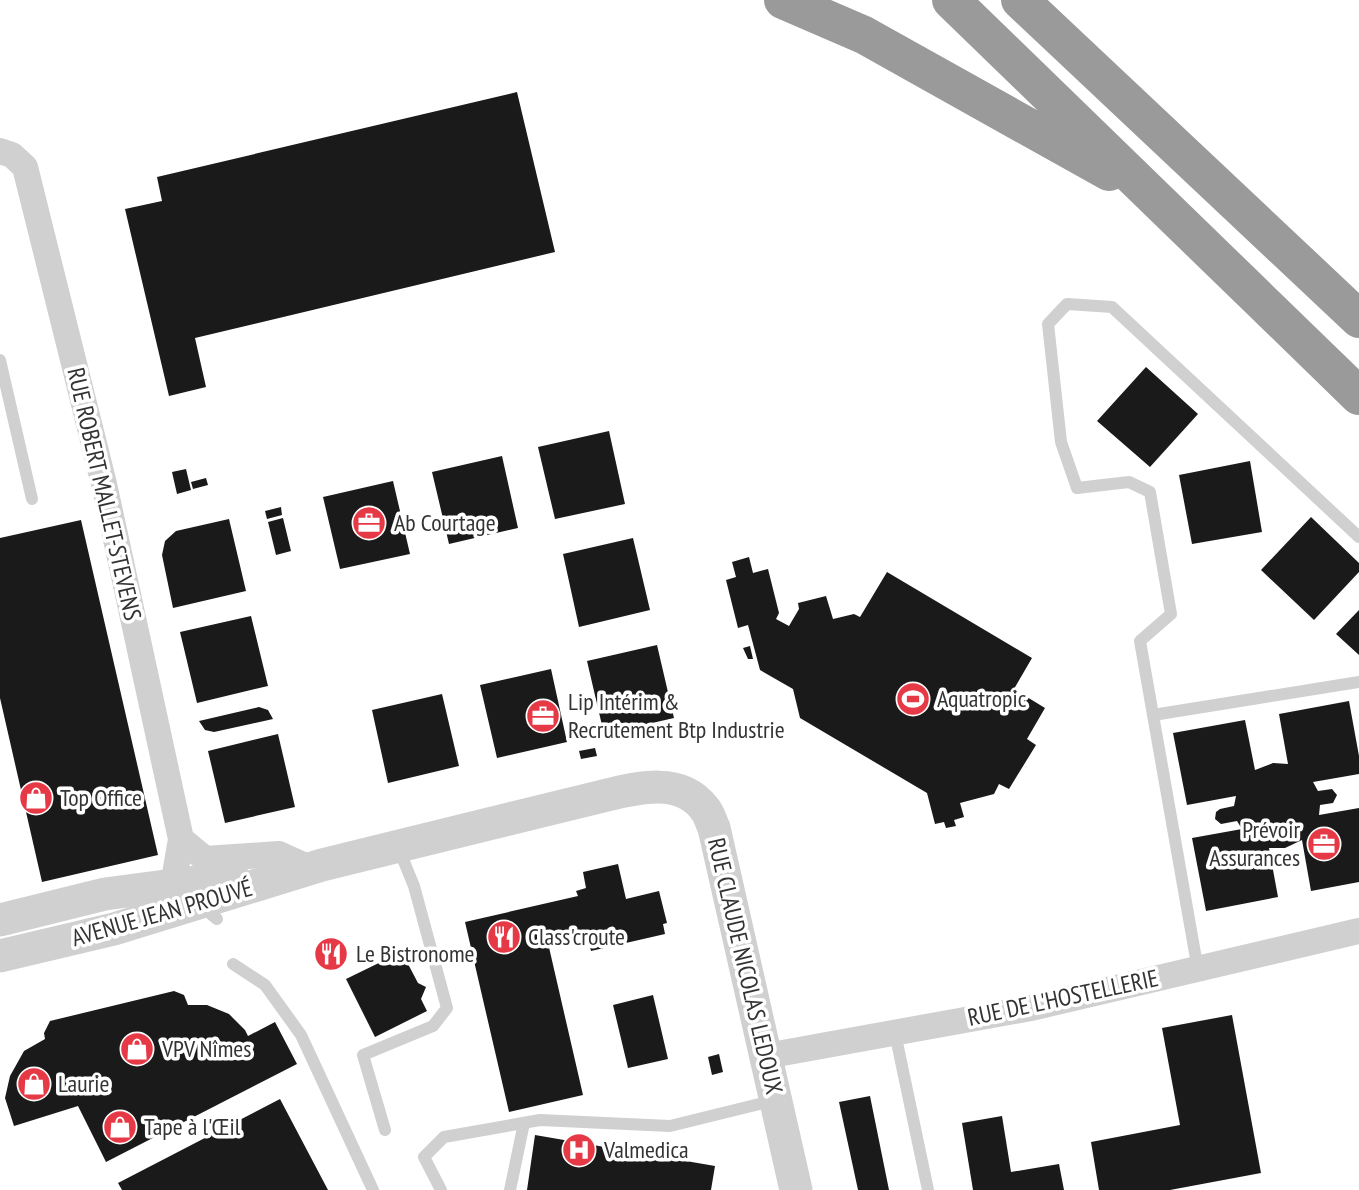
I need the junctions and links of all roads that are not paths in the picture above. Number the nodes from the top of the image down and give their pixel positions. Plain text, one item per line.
1 (783, 0) edge
2 (951, 0) edge
3 (1020, 0) edge
4 (6, 153) edge
5 (1182, 224) junction
6 (1359, 319) edge
7 (0, 360) edge
8 (1359, 396) edge
9 (32, 499) dead end
10 (1359, 537) edge
11 (1359, 682) edge
12 (1153, 715) junction
13 (645, 787) joint
14 (181, 839) junction
15 (398, 847) junction
16 (315, 866) junction
17 (197, 902) junction
18 (0, 920) edge
19 (1359, 931) edge
20 (0, 956) edge
21 (233, 964) dead end
22 (1198, 970) junction
23 (895, 1032) junction
24 (766, 1056) junction
25 (776, 1100) junction
26 (524, 1123) junction
27 (385, 1129) dead end
28 (373, 1190) edge
29 (441, 1190) edge
30 (510, 1190) edge
31 (796, 1190) edge
32 (928, 1190) edge

1 - 5 highway
2 - 5 highway
3 - 6 highway
4 - 14 street, RUE ROBERT MALLET-STEVENS
5 - 8 highway
7 - 9 lane
10 - 12 lane
11 - 12 lane
12 - 22 lane
13 - 15 street, AVENUE JEAN PROUVÉ
13 - 24 street, RUE CLAUDE NICOLAS LEDOUX
14 - 16 street
14 - 17 street, RUE ROBERT MALLET-STEVENS
15 - 16 street, AVENUE JEAN PROUVÉ
15 - 27 lane
16 - 17 street, AVENUE JEAN PROUVÉ
17 - 18 street, AVENUE JEAN PROUVÉ
17 - 20 street, AVENUE JEAN PROUVÉ
19 - 22 street, RUE DE L'HOSTELLERIE
21 - 28 lane
22 - 23 street, RUE DE L'HOSTELLERIE
23 - 24 street, RUE DE L'HOSTELLERIE
23 - 32 lane
24 - 25 street, RUE CLAUDE NICOLAS LEDOUX
25 - 26 lane
25 - 31 street, RUE CLAUDE NICOLAS LEDOUX
26 - 29 lane
26 - 30 lane

